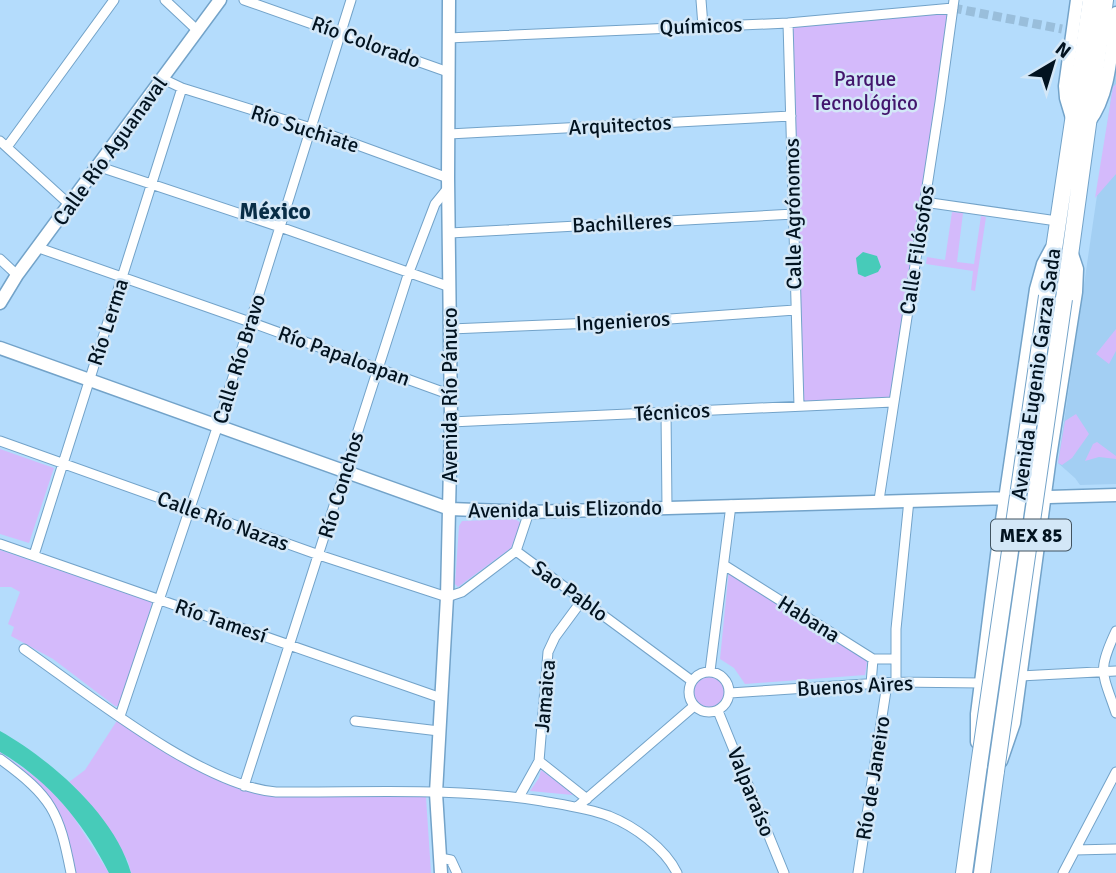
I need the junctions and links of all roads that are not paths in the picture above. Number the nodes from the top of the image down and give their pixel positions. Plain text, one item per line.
1 (114, 0) edge
2 (164, 0) edge
3 (220, 0) edge
4 (244, 0) edge
5 (351, 0) edge
6 (449, 0) edge
7 (701, 0) edge
8 (1077, 0) edge
9 (1091, 0) edge
10 (1105, 0) edge
11 (953, 4) edge
12 (1116, 13) edge
13 (788, 23) junction
14 (703, 26) junction
15 (198, 31) junction
16 (340, 33) junction
17 (448, 38) junction
18 (448, 72) junction
19 (163, 79) junction
20 (182, 88) junction
21 (790, 116) junction
22 (1080, 120) junction
23 (311, 128) junction
24 (449, 134) junction
25 (3, 144) edge
26 (97, 166) junction
27 (150, 183) junction
28 (448, 183) junction
29 (924, 202) junction
30 (70, 205) junction
31 (794, 214) junction
32 (1057, 221) junction
33 (280, 227) junction
34 (450, 233) junction
35 (1054, 246) junction
36 (39, 248) junction
37 (1071, 249) junction
38 (0, 259) edge
39 (409, 272) junction
40 (17, 275) junction
41 (123, 278) junction
42 (450, 287) junction
43 (0, 303) edge
44 (795, 310) junction
45 (250, 321) junction
46 (451, 329) junction
47 (0, 348) edge
48 (377, 368) junction
49 (89, 380) junction
50 (451, 395) junction
51 (893, 402) junction
52 (799, 406) junction
53 (666, 412) junction
54 (452, 422) junction
55 (218, 425) junction
56 (0, 441) edge
57 (1012, 453) junction
58 (1050, 457) junction
59 (63, 465) junction
60 (344, 471) junction
61 (1116, 495) edge
62 (1006, 498) junction
63 (1045, 498) junction
64 (879, 500) junction
65 (909, 500) junction
66 (731, 505) junction
67 (667, 508) junction
68 (191, 509) junction
69 (450, 509) junction
70 (529, 512) junction
71 (0, 544) edge
72 (998, 547) junction
73 (1038, 550) junction
74 (516, 551) junction
75 (34, 555) junction
76 (319, 555) junction
77 (724, 565) junction
78 (447, 597) junction
79 (583, 599) junction
80 (160, 600) junction
81 (1116, 631) edge
82 (291, 645) junction
83 (24, 649) dead end
84 (873, 659) junction
85 (895, 659) junction
86 (710, 671) junction
87 (1116, 671) edge
88 (1102, 672) junction
89 (1020, 676) junction
90 (692, 681) junction
91 (892, 683) junction
92 (981, 683) junction
93 (871, 684) junction
94 (730, 693) junction
95 (441, 698) junction
96 (694, 706) junction
97 (718, 711) junction
98 (1116, 713) edge
99 (120, 716) junction
100 (355, 721) dead end
101 (439, 730) junction
102 (0, 759) edge
103 (539, 761) junction
104 (979, 766) junction
105 (996, 772) junction
106 (1116, 772) edge
107 (244, 786) junction
108 (436, 793) junction
109 (519, 797) junction
110 (587, 799) junction
111 (577, 807) junction
112 (1116, 849) edge
113 (1075, 850) junction
114 (440, 858) junction
115 (71, 873) edge
116 (441, 873) edge
117 (457, 873) edge
118 (677, 873) edge
119 (784, 873) edge
120 (858, 873) edge
121 (963, 873) edge
122 (982, 873) edge
123 (1063, 873) edge

1 - 25 street
2 - 15 street
3 - 15 street, Calle Río Aguanaval
4 - 16 street, Río Colorado
5 - 16 street, Calle Río Bravo
6 - 17 street, Avenida Río Pánuco
7 - 14 street
8 - 22 street
9 - 22 highway, Avenida Eugenio Garza Sada / MEX 85
10 - 22 highway, Avenida Eugenio Garza Sada / MEX 85
11 - 13 street, Químicos
11 - 29 street, Calle Filósofos
12 - 22 street
13 - 14 street, Químicos
13 - 21 street, Calle Agrónomos
14 - 17 street, Químicos
15 - 19 street, Calle Río Aguanaval
16 - 18 street, Río Colorado
16 - 23 street, Calle Río Bravo
17 - 18 street, Avenida Río Pánuco
18 - 24 street, Avenida Río Pánuco
19 - 20 street, Río Suchiate
19 - 26 street, Calle Río Aguanaval
20 - 23 street, Río Suchiate
20 - 27 street, Río Lerma
21 - 24 street, Arquitectos
21 - 31 street, Calle Agrónomos
22 - 32 highway, Avenida Eugenio Garza Sada / MEX 85
22 - 37 highway, Avenida Eugenio Garza Sada / MEX 85
23 - 28 street, Río Suchiate
23 - 33 street, Calle Río Bravo
24 - 28 street, Avenida Río Pánuco
25 - 30 street
26 - 27 street
26 - 30 street, Calle Río Aguanaval
27 - 33 street
27 - 41 street, Río Lerma
28 - 34 street, Avenida Río Pánuco
28 - 39 street, Río Conchos
29 - 32 street
29 - 51 street, Calle Filósofos
30 - 36 street, Calle Río Aguanaval
31 - 34 street, Bachilleres
31 - 44 street, Calle Agrónomos
32 - 35 highway, Avenida Eugenio Garza Sada / MEX 85
33 - 39 street
33 - 45 street, Calle Río Bravo
34 - 42 street, Avenida Río Pánuco
35 - 57 street
35 - 104 highway, Avenida Eugenio Garza Sada / MEX 85, bridge
36 - 40 street, Calle Río Aguanaval
36 - 41 street, Río Papaloapan
37 - 58 street
37 - 105 highway, Avenida Eugenio Garza Sada / MEX 85, bridge
38 - 40 street
39 - 42 street
39 - 48 street, Río Conchos
40 - 43 street, Calle Río Aguanaval
41 - 45 street, Río Papaloapan
41 - 49 street, Río Lerma
42 - 46 street, Avenida Río Pánuco
44 - 46 street, Ingenieros
44 - 52 street, Calle Agrónomos
45 - 48 street, Río Papaloapan
45 - 55 street, Calle Río Bravo
46 - 50 street, Avenida Río Pánuco
47 - 49 street, Avenida Luis Elizondo
48 - 50 street, Río Papaloapan
48 - 60 street, Río Conchos
49 - 55 street, Avenida Luis Elizondo
49 - 59 street, Río Lerma
50 - 54 street, Avenida Río Pánuco
51 - 52 street, Técnicos
51 - 64 street, Calle Filósofos
52 - 53 street, Técnicos
53 - 54 street, Técnicos
53 - 67 street
54 - 69 street, Avenida Río Pánuco
55 - 60 street, Avenida Luis Elizondo
55 - 68 street, Calle Río Bravo
56 - 59 street, Calle Río Nazas
57 - 58 street
57 - 62 street
58 - 63 street
59 - 68 street, Calle Río Nazas
59 - 75 street, Río Lerma
60 - 69 street, Avenida Luis Elizondo
60 - 76 street, Río Conchos
61 - 63 street, Avenida Luis Elizondo
62 - 63 street, Avenida Luis Elizondo
62 - 65 street, Avenida Luis Elizondo
62 - 72 street
63 - 73 street
64 - 65 street, Avenida Luis Elizondo
64 - 66 street, Avenida Luis Elizondo
65 - 85 street, Río de Janeiro
66 - 67 street, Avenida Luis Elizondo
66 - 77 street
67 - 70 street, Avenida Luis Elizondo
68 - 76 street, Calle Río Nazas
68 - 80 street, Calle Río Bravo
69 - 70 street, Avenida Luis Elizondo
69 - 78 street, Avenida Río Pánuco
70 - 74 street
71 - 75 street, Río Tamesí
72 - 73 street
72 - 92 street
73 - 89 street
74 - 78 street, Sao Pablo
74 - 79 street, Sao Pablo
75 - 80 street, Río Tamesí
76 - 78 street, Calle Río Nazas
76 - 82 street, Río Conchos
77 - 84 street, Habana
77 - 86 street
78 - 95 street, Avenida Río Pánuco
79 - 90 street, Sao Pablo
79 - 103 street, Jamaica
80 - 82 street, Río Tamesí
80 - 99 street, Calle Río Bravo
81 - 88 street
82 - 95 street, Río Tamesí
82 - 107 street, Río Conchos
83 - 99 street
84 - 85 street
84 - 93 street
85 - 91 street, Río de Janeiro
86 - 90 street
86 - 94 street
87 - 88 street
88 - 89 street
88 - 98 street
89 - 105 street
90 - 96 street
91 - 92 street, Buenos Aires
91 - 93 street, Buenos Aires
91 - 120 street, Río de Janeiro
92 - 104 street
93 - 94 street, Buenos Aires
94 - 97 street
95 - 101 street, Avenida Río Pánuco
96 - 97 street
96 - 110 street
97 - 119 street, Valparaíso
99 - 107 street
100 - 101 street
101 - 108 street, Avenida Río Pánuco
102 - 115 street
103 - 109 street, Jamaica
103 - 110 street
104 - 121 highway, Avenida Eugenio Garza Sada / MEX 85
105 - 122 highway, Avenida Eugenio Garza Sada / MEX 85
106 - 113 street
107 - 108 street
108 - 109 street
108 - 114 street, Avenida Río Pánuco
109 - 111 street
110 - 111 street
111 - 118 street
112 - 113 street
113 - 123 street
114 - 116 street, Avenida Río Pánuco
114 - 117 street

